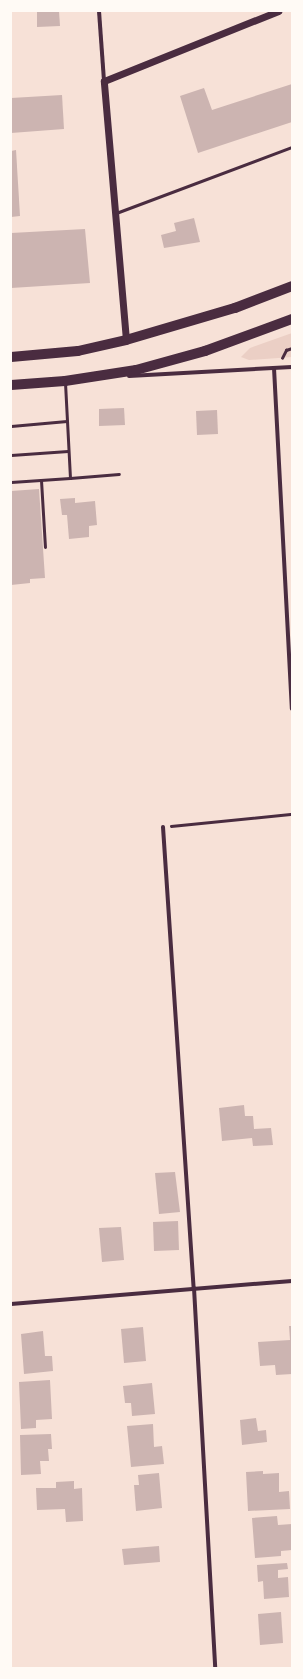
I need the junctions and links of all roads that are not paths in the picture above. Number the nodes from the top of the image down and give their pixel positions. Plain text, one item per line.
1 (99, 11) edge
2 (278, 11) edge
3 (104, 81) junction
4 (292, 147) edge
5 (115, 213) junction
6 (292, 286) edge
7 (292, 319) edge
8 (126, 340) junction
9 (11, 357) edge
10 (292, 367) edge
11 (274, 368) junction
12 (92, 378) junction
13 (65, 381) junction
14 (11, 385) edge
15 (67, 421) junction
16 (11, 426) edge
17 (68, 451) junction
18 (11, 455) edge
19 (119, 474) dead end
20 (70, 478) junction
21 (41, 480) junction
22 (11, 482) edge
23 (46, 547) dead end
24 (292, 709) edge
25 (163, 827) road end
26 (292, 1281) edge
27 (194, 1288) junction
28 (11, 1304) edge
29 (215, 1668) edge

1 - 3 street
2 - 3 street
3 - 5 street
4 - 5 lane
5 - 8 street
6 - 8 main road
7 - 12 main road
8 - 9 main road
10 - 11 street
11 - 12 street
11 - 24 street
12 - 13 main road
13 - 14 main road
13 - 15 lane
15 - 16 lane
15 - 17 lane
17 - 18 lane
17 - 20 lane
19 - 20 lane
20 - 21 lane
21 - 22 lane
21 - 23 lane
25 - 27 street
26 - 27 street
27 - 28 street
27 - 29 street

